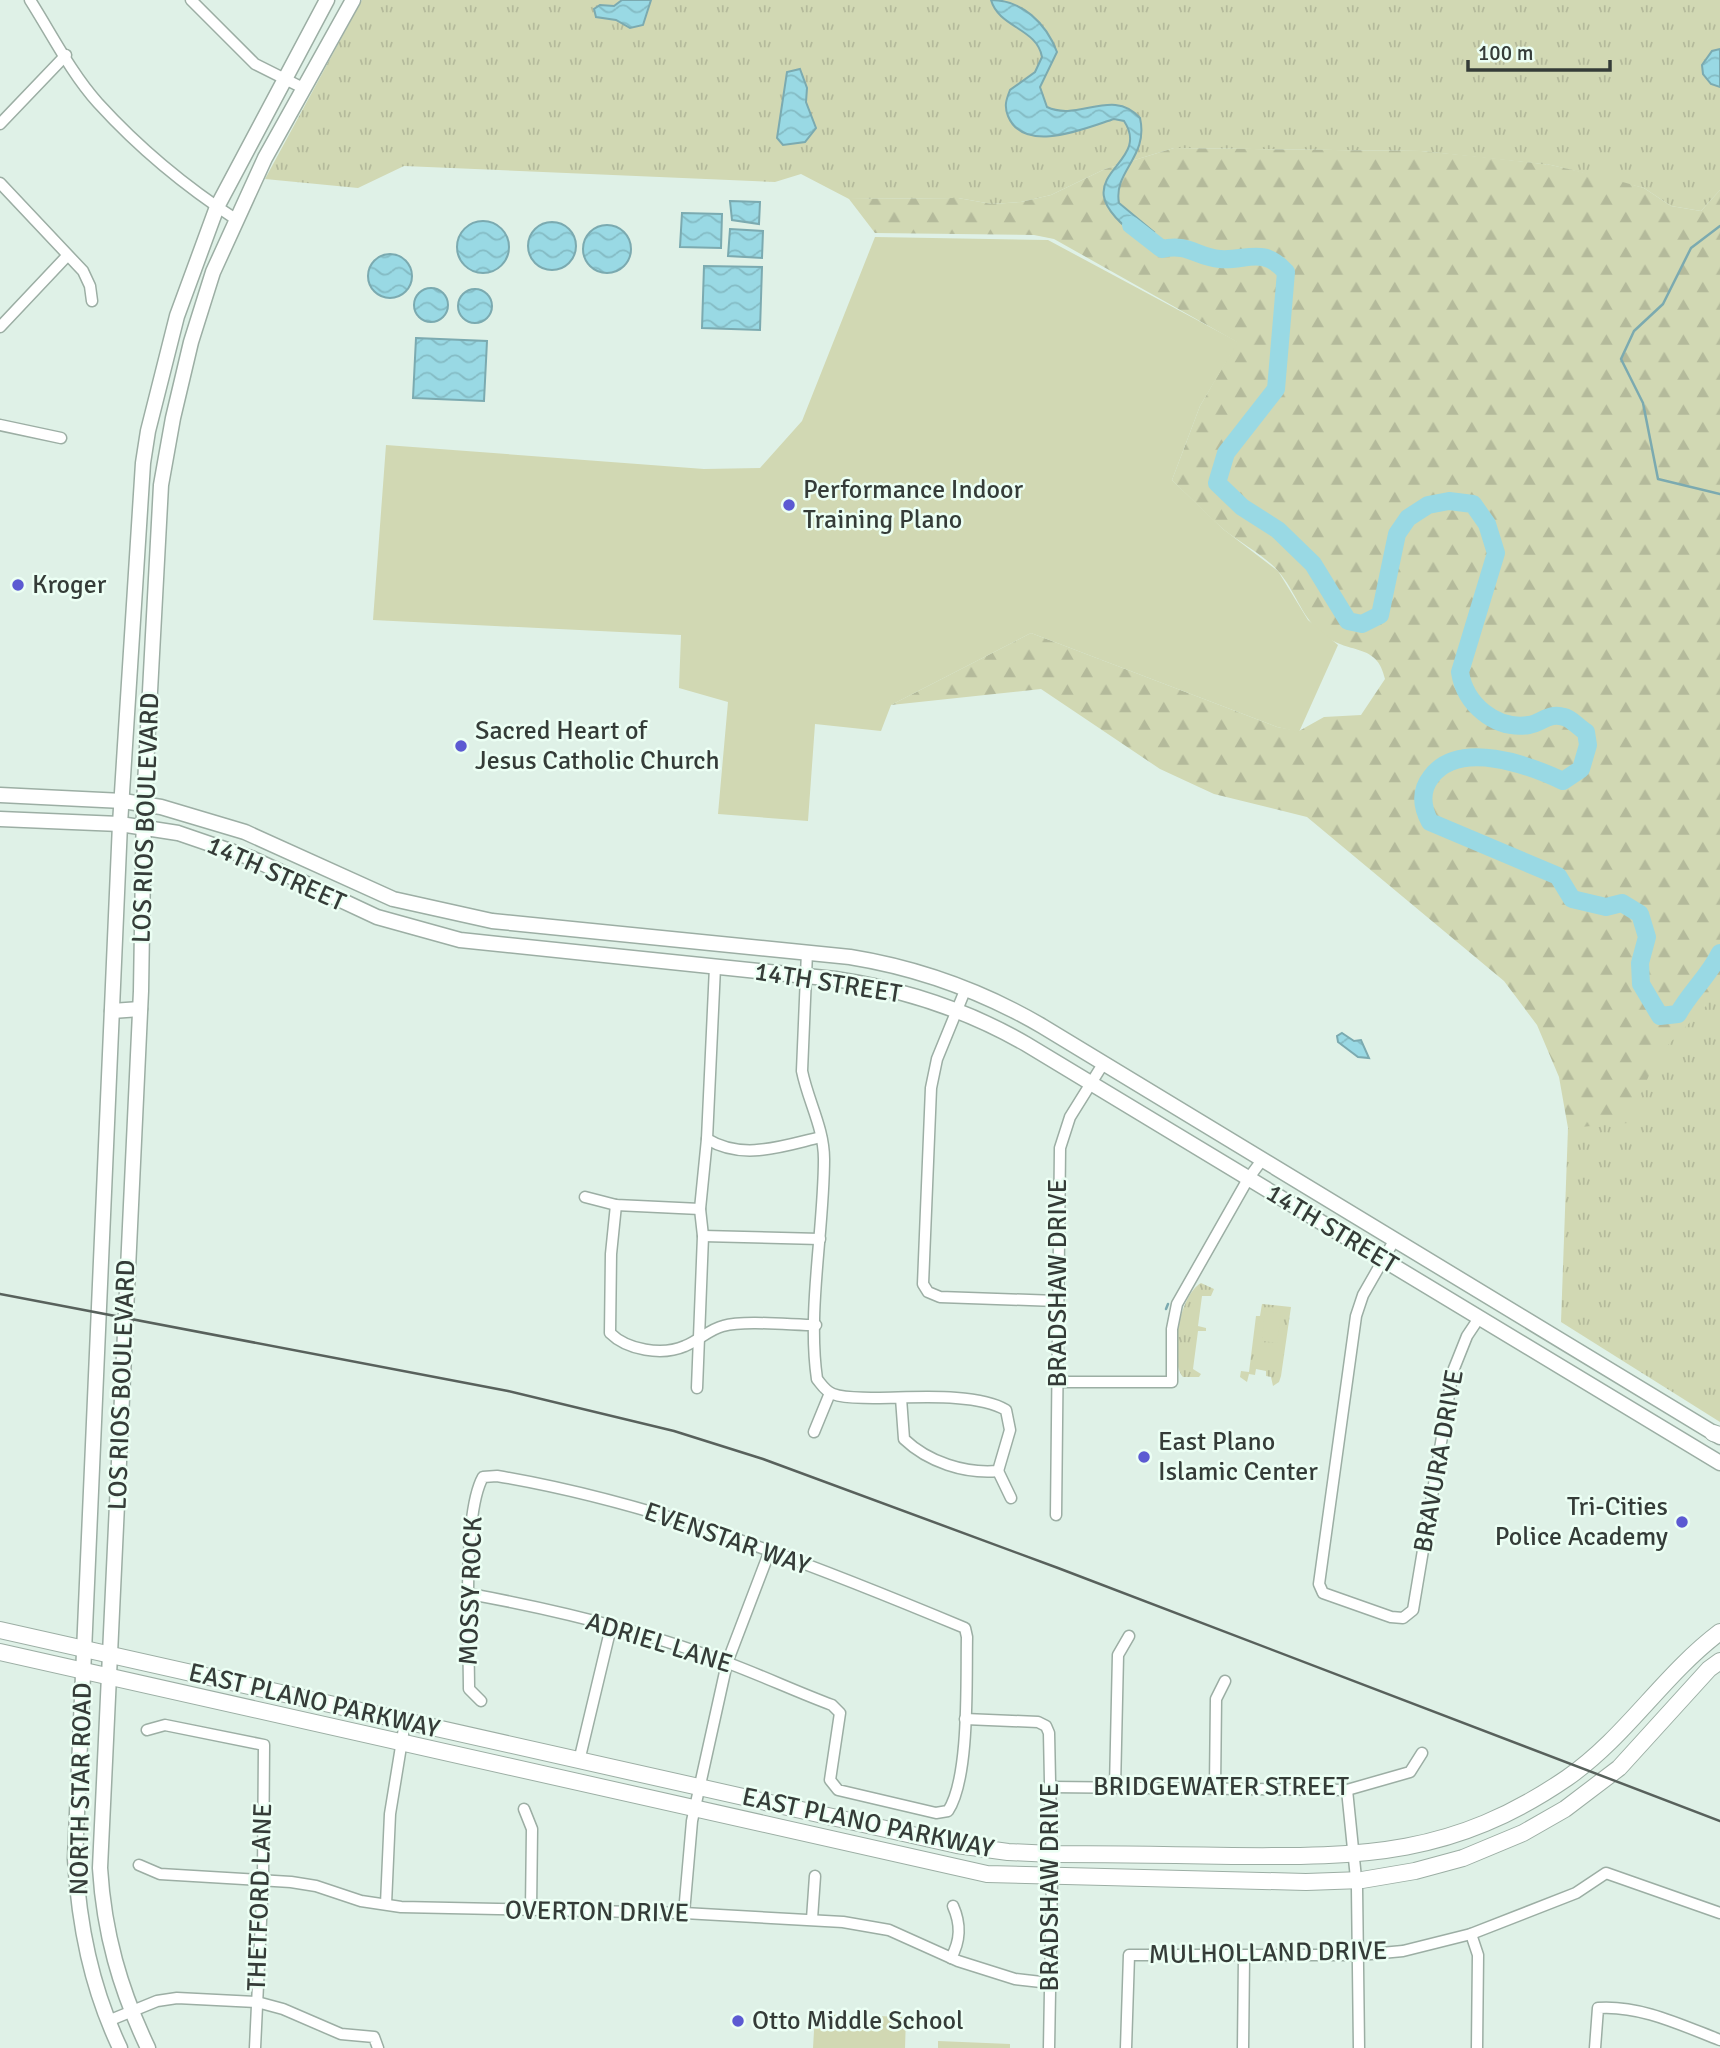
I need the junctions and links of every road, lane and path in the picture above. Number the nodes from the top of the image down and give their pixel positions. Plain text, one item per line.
1 (30, 0) edge
2 (191, 0) edge
3 (327, 0) edge
4 (354, 0) edge
5 (66, 55) junction
6 (286, 79) junction
7 (305, 89) junction
8 (0, 124) edge
9 (0, 183) edge
10 (217, 207) junction
11 (237, 220) junction
12 (67, 256) junction
13 (92, 301) dead end
14 (0, 327) edge
15 (0, 425) edge
16 (61, 438) dead end
17 (137, 538) junction
18 (156, 542) junction
19 (130, 646) junction
20 (152, 646) junction
21 (0, 795) edge
22 (123, 801) junction
23 (144, 804) junction
24 (0, 819) edge
25 (120, 824) junction
26 (143, 827) junction
27 (333, 874) junction
28 (323, 895) junction
29 (492, 921) junction
30 (609, 932) junction
31 (488, 944) junction
32 (807, 952) junction
33 (605, 956) junction
34 (715, 967) junction
35 (805, 976) junction
36 (966, 988) junction
37 (140, 1009) junction
38 (957, 1010) junction
39 (112, 1011) junction
40 (1103, 1064) junction
41 (1091, 1083) junction
42 (821, 1137) junction
43 (106, 1139) junction
44 (133, 1139) junction
45 (707, 1139) junction
46 (1262, 1160) junction
47 (1248, 1179) junction
48 (585, 1197) dead end
49 (616, 1205) junction
50 (700, 1209) junction
51 (703, 1236) junction
52 (1395, 1239) junction
53 (820, 1240) junction
54 (1382, 1259) junction
55 (1057, 1301) junction
56 (1479, 1318) junction
57 (816, 1325) junction
58 (699, 1339) junction
59 (1584, 1354) junction
60 (1572, 1373) junction
61 (1057, 1381) junction
62 (697, 1388) dead end
63 (830, 1393) junction
64 (901, 1398) junction
65 (814, 1432) dead end
66 (1718, 1435) edge
67 (1720, 1463) edge
68 (998, 1471) junction
69 (93, 1472) junction
70 (120, 1475) junction
71 (483, 1477) joint
72 (1011, 1498) dead end
73 (1056, 1515) dead end
74 (769, 1553) junction
75 (470, 1594) junction
76 (611, 1627) junction
77 (0, 1630) edge
78 (1720, 1632) edge
79 (1129, 1636) dead end
80 (86, 1650) junction
81 (0, 1652) edge
82 (1689, 1655) junction
83 (111, 1656) junction
84 (727, 1663) junction
85 (1714, 1665) edge
86 (84, 1672) junction
87 (109, 1677) junction
88 (1225, 1681) dead end
89 (253, 1688) junction
90 (481, 1701) dead end
91 (248, 1708) junction
92 (965, 1718) junction
93 (405, 1722) junction
94 (147, 1730) dead end
95 (401, 1742) junction
96 (1422, 1753) dead end
97 (579, 1761) junction
98 (1050, 1787) junction
99 (699, 1788) junction
100 (1115, 1788) junction
101 (1215, 1788) junction
102 (1347, 1790) junction
103 (524, 1809) dead end
104 (694, 1809) junction
105 (1052, 1854) junction
106 (1354, 1856) junction
107 (139, 1866) dead end
108 (815, 1876) dead end
109 (1052, 1877) junction
110 (263, 1878) junction
111 (1357, 1880) junction
112 (101, 1887) junction
113 (77, 1889) junction
114 (386, 1904) junction
115 (953, 1906) dead end
116 (531, 1910) junction
117 (684, 1913) junction
118 (1720, 1913) edge
119 (812, 1919) junction
120 (1471, 1934) junction
121 (1360, 1955) junction
122 (1244, 1957) junction
123 (951, 1958) junction
124 (1050, 1983) junction
125 (257, 2002) junction
126 (131, 2011) junction
127 (108, 2021) junction
128 (1720, 2040) edge
129 (376, 2043) edge
130 (120, 2048) edge
131 (148, 2048) edge
132 (255, 2048) edge
133 (1049, 2048) edge
134 (1126, 2048) edge
135 (1243, 2048) edge
136 (1359, 2048) edge
137 (1477, 2048) edge
138 (1595, 2048) edge

1 - 5 street
2 - 6 street
3 - 6 main road, LOS RIOS BOULEVARD
4 - 7 main road, LOS RIOS BOULEVARD
5 - 8 street
5 - 10 street
6 - 7 street
6 - 10 main road, LOS RIOS BOULEVARD
7 - 11 main road, LOS RIOS BOULEVARD
9 - 12 street
10 - 11 street
10 - 17 main road, LOS RIOS BOULEVARD
11 - 18 main road, LOS RIOS BOULEVARD
12 - 13 street
12 - 14 street
15 - 16 street
17 - 18 main road
17 - 19 main road, LOS RIOS BOULEVARD
18 - 20 main road, LOS RIOS BOULEVARD
19 - 20 main road
19 - 22 main road, LOS RIOS BOULEVARD
20 - 23 main road, LOS RIOS BOULEVARD
21 - 22 main road, 14TH STREET
22 - 23 main road, 14TH STREET
22 - 25 main road, LOS RIOS BOULEVARD
23 - 26 main road, LOS RIOS BOULEVARD
23 - 27 main road, 14TH STREET
24 - 25 main road, 14TH STREET
25 - 26 main road, 14TH STREET
25 - 39 main road, LOS RIOS BOULEVARD
26 - 28 main road, 14TH STREET
26 - 37 main road, LOS RIOS BOULEVARD
27 - 28 main road
27 - 29 main road, 14TH STREET
28 - 31 main road, 14TH STREET
29 - 30 main road, 14TH STREET
29 - 31 main road
30 - 32 main road, 14TH STREET
30 - 33 main road
31 - 33 main road, 14TH STREET
32 - 35 street
32 - 36 main road, 14TH STREET
33 - 34 main road, 14TH STREET
34 - 35 main road, 14TH STREET
34 - 45 street
35 - 38 main road, 14TH STREET
35 - 42 street
36 - 38 street
36 - 40 main road, 14TH STREET
37 - 39 main road
37 - 44 main road, LOS RIOS BOULEVARD
38 - 41 main road, 14TH STREET
38 - 55 street
39 - 43 main road, LOS RIOS BOULEVARD
40 - 41 street, BRADSHAW DRIVE
40 - 46 main road, 14TH STREET
41 - 47 main road, 14TH STREET
41 - 55 street, BRADSHAW DRIVE
42 - 45 street
42 - 53 street
43 - 44 main road
43 - 69 main road, LOS RIOS BOULEVARD
44 - 70 main road, LOS RIOS BOULEVARD
45 - 50 street
46 - 47 street
46 - 52 main road, 14TH STREET
47 - 54 main road, 14TH STREET
47 - 61 street
48 - 49 street
49 - 50 street
49 - 58 street
50 - 51 street
51 - 53 street
51 - 58 street
52 - 54 street
52 - 59 main road, 14TH STREET
53 - 57 street
54 - 56 main road, 14TH STREET
54 - 56 street, BRAVURA DRIVE
55 - 61 street, BRADSHAW DRIVE
56 - 60 main road, 14TH STREET
57 - 58 street
57 - 63 street
58 - 62 street
59 - 60 main road
59 - 66 main road, 14TH STREET
60 - 67 main road, 14TH STREET
61 - 73 street, BRADSHAW DRIVE
63 - 64 street
63 - 65 street
64 - 68 street
64 - 68 street
68 - 72 street
69 - 70 main road
69 - 80 main road, LOS RIOS BOULEVARD
70 - 83 main road, LOS RIOS BOULEVARD
71 - 74 street, EVENSTAR WAY
71 - 75 street, MOSSY ROCK
74 - 84 street
74 - 92 street, EVENSTAR WAY
75 - 76 street, ADRIEL LANE
75 - 90 street, MOSSY ROCK
76 - 84 street, ADRIEL LANE
76 - 97 street
77 - 80 main road, EAST PLANO PARKWAY
78 - 82 main road, EAST PLANO PARKWAY
79 - 100 street
80 - 83 main road, EAST PLANO PARKWAY
80 - 86 main road, NORTH STAR ROAD
81 - 86 main road, EAST PLANO PARKWAY
82 - 85 main road
82 - 106 main road, EAST PLANO PARKWAY
83 - 87 main road, LOS RIOS BOULEVARD
83 - 89 main road, EAST PLANO PARKWAY
84 - 92 street, ADRIEL LANE
84 - 99 street
85 - 111 main road, EAST PLANO PARKWAY
86 - 87 main road, EAST PLANO PARKWAY
86 - 113 main road, NORTH STAR ROAD
87 - 91 main road, EAST PLANO PARKWAY
87 - 112 main road, NORTH STAR ROAD
88 - 101 street
89 - 91 main road
89 - 93 main road, EAST PLANO PARKWAY
91 - 95 main road, EAST PLANO PARKWAY
92 - 98 street, BRADSHAW DRIVE
93 - 95 street
93 - 97 main road, EAST PLANO PARKWAY
94 - 110 street, THETFORD LANE
95 - 104 main road, EAST PLANO PARKWAY
95 - 114 street
96 - 102 street, BRIDGEWATER STREET
97 - 99 main road, EAST PLANO PARKWAY
98 - 100 street, BRIDGEWATER STREET
98 - 105 street, BRADSHAW DRIVE
99 - 104 street
99 - 105 main road, EAST PLANO PARKWAY
100 - 101 street, BRIDGEWATER STREET
101 - 102 street, BRIDGEWATER STREET
102 - 106 street
103 - 116 street
104 - 109 main road, EAST PLANO PARKWAY
104 - 117 street
105 - 106 main road, EAST PLANO PARKWAY
105 - 109 street, BRADSHAW DRIVE
106 - 111 street
107 - 110 street, OVERTON DRIVE
108 - 119 street
109 - 111 main road, EAST PLANO PARKWAY
109 - 124 street, BRADSHAW DRIVE
110 - 114 street, OVERTON DRIVE
110 - 125 street, THETFORD LANE
111 - 121 street
112 - 113 main road
112 - 126 main road, NORTH STAR ROAD
113 - 127 main road, NORTH STAR ROAD
114 - 116 street, OVERTON DRIVE
115 - 123 street
116 - 117 street, OVERTON DRIVE
117 - 119 street, OVERTON DRIVE
118 - 120 street, MULHOLLAND DRIVE
119 - 123 street, OVERTON DRIVE
120 - 121 street, MULHOLLAND DRIVE
120 - 137 street
121 - 122 street, MULHOLLAND DRIVE
121 - 136 street
122 - 134 street, MULHOLLAND DRIVE
122 - 135 street
123 - 124 street, OVERTON DRIVE
124 - 133 street, BRADSHAW DRIVE
125 - 126 street
125 - 129 street
125 - 132 street, THETFORD LANE
126 - 127 street
126 - 131 main road, NORTH STAR ROAD
127 - 130 main road, NORTH STAR ROAD
128 - 138 street

